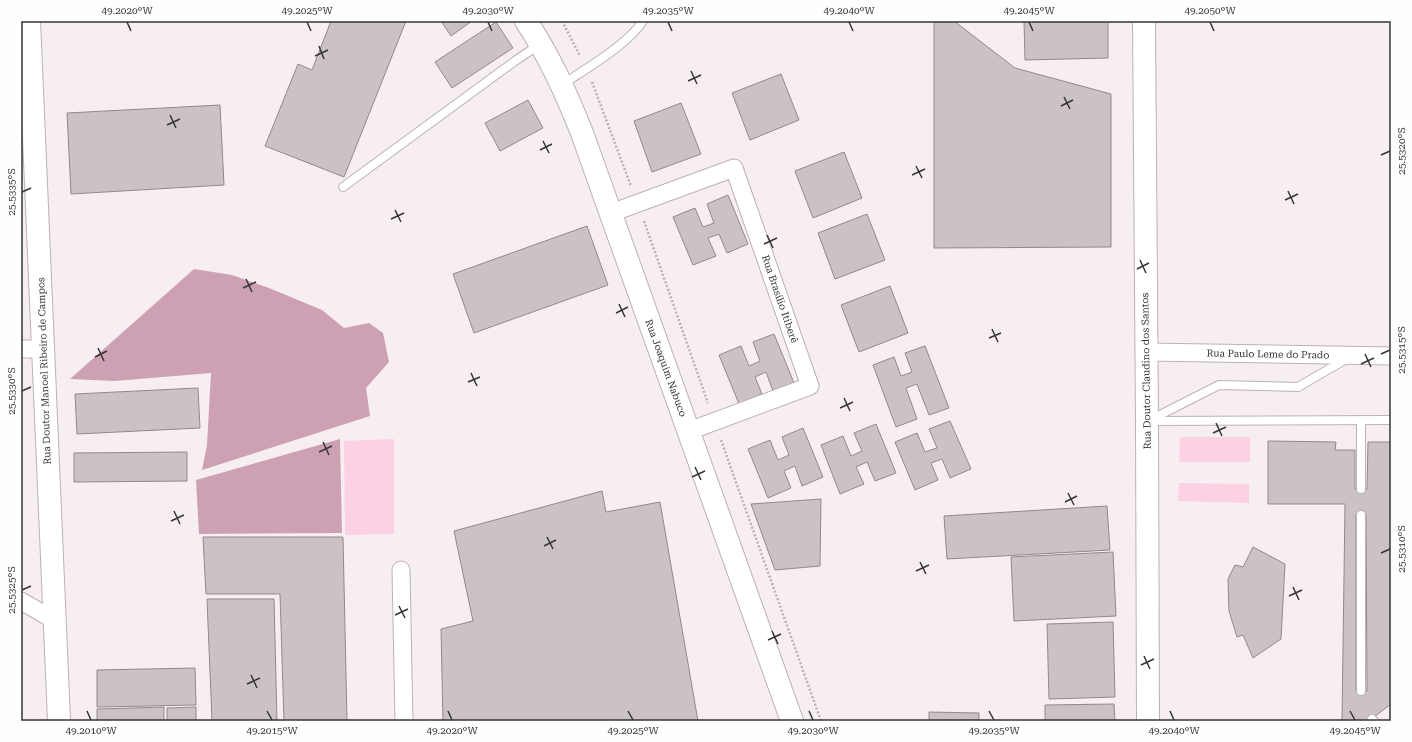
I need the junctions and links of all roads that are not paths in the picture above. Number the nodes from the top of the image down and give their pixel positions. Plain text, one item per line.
1 (29, 21) edge
2 (526, 21) edge
3 (642, 21) edge
4 (1144, 21) edge
5 (541, 44) junction
6 (562, 85) junction
7 (343, 187) dead end
8 (611, 213) junction
9 (21, 349) edge
10 (43, 349) junction
11 (1146, 352) junction
12 (1353, 356) junction
13 (1391, 356) edge
14 (1361, 420) junction
15 (1391, 420) edge
16 (1147, 421) junction
17 (689, 431) junction
18 (1361, 489) dead end
19 (1361, 514) dead end
20 (401, 570) dead end
21 (21, 601) edge
22 (54, 620) junction
23 (1361, 691) dead end
24 (59, 721) edge
25 (404, 721) edge
26 (792, 721) edge
27 (1148, 721) edge

1 - 10 main road, Rua Doutor Manoel Ribeiro de Campos
2 - 5 main road, Rua Joaquim Nabuco
3 - 6 lane
4 - 11 main road, Rua Doutor Claudino dos Santos
5 - 6 main road, Rua Joaquim Nabuco
5 - 7 lane
6 - 8 main road, Rua Joaquim Nabuco
8 - 17 main road, Rua Joaquim Nabuco
8 - 17 street, Rua Brasílio Itiberê
9 - 10 street
10 - 22 main road, Rua Doutor Manoel Ribeiro de Campos
11 - 12 street, Rua Paulo Leme do Prado
11 - 16 main road, Rua Doutor Claudino dos Santos
12 - 13 street, Rua Paulo Leme do Prado
12 - 16 lane
14 - 15 lane
14 - 16 lane
14 - 18 lane
16 - 27 main road, Rua Doutor Claudino dos Santos
17 - 26 main road, Rua Joaquim Nabuco
19 - 23 lane
20 - 25 street
21 - 22 street
22 - 24 main road, Rua Doutor Manoel Ribeiro de Campos

